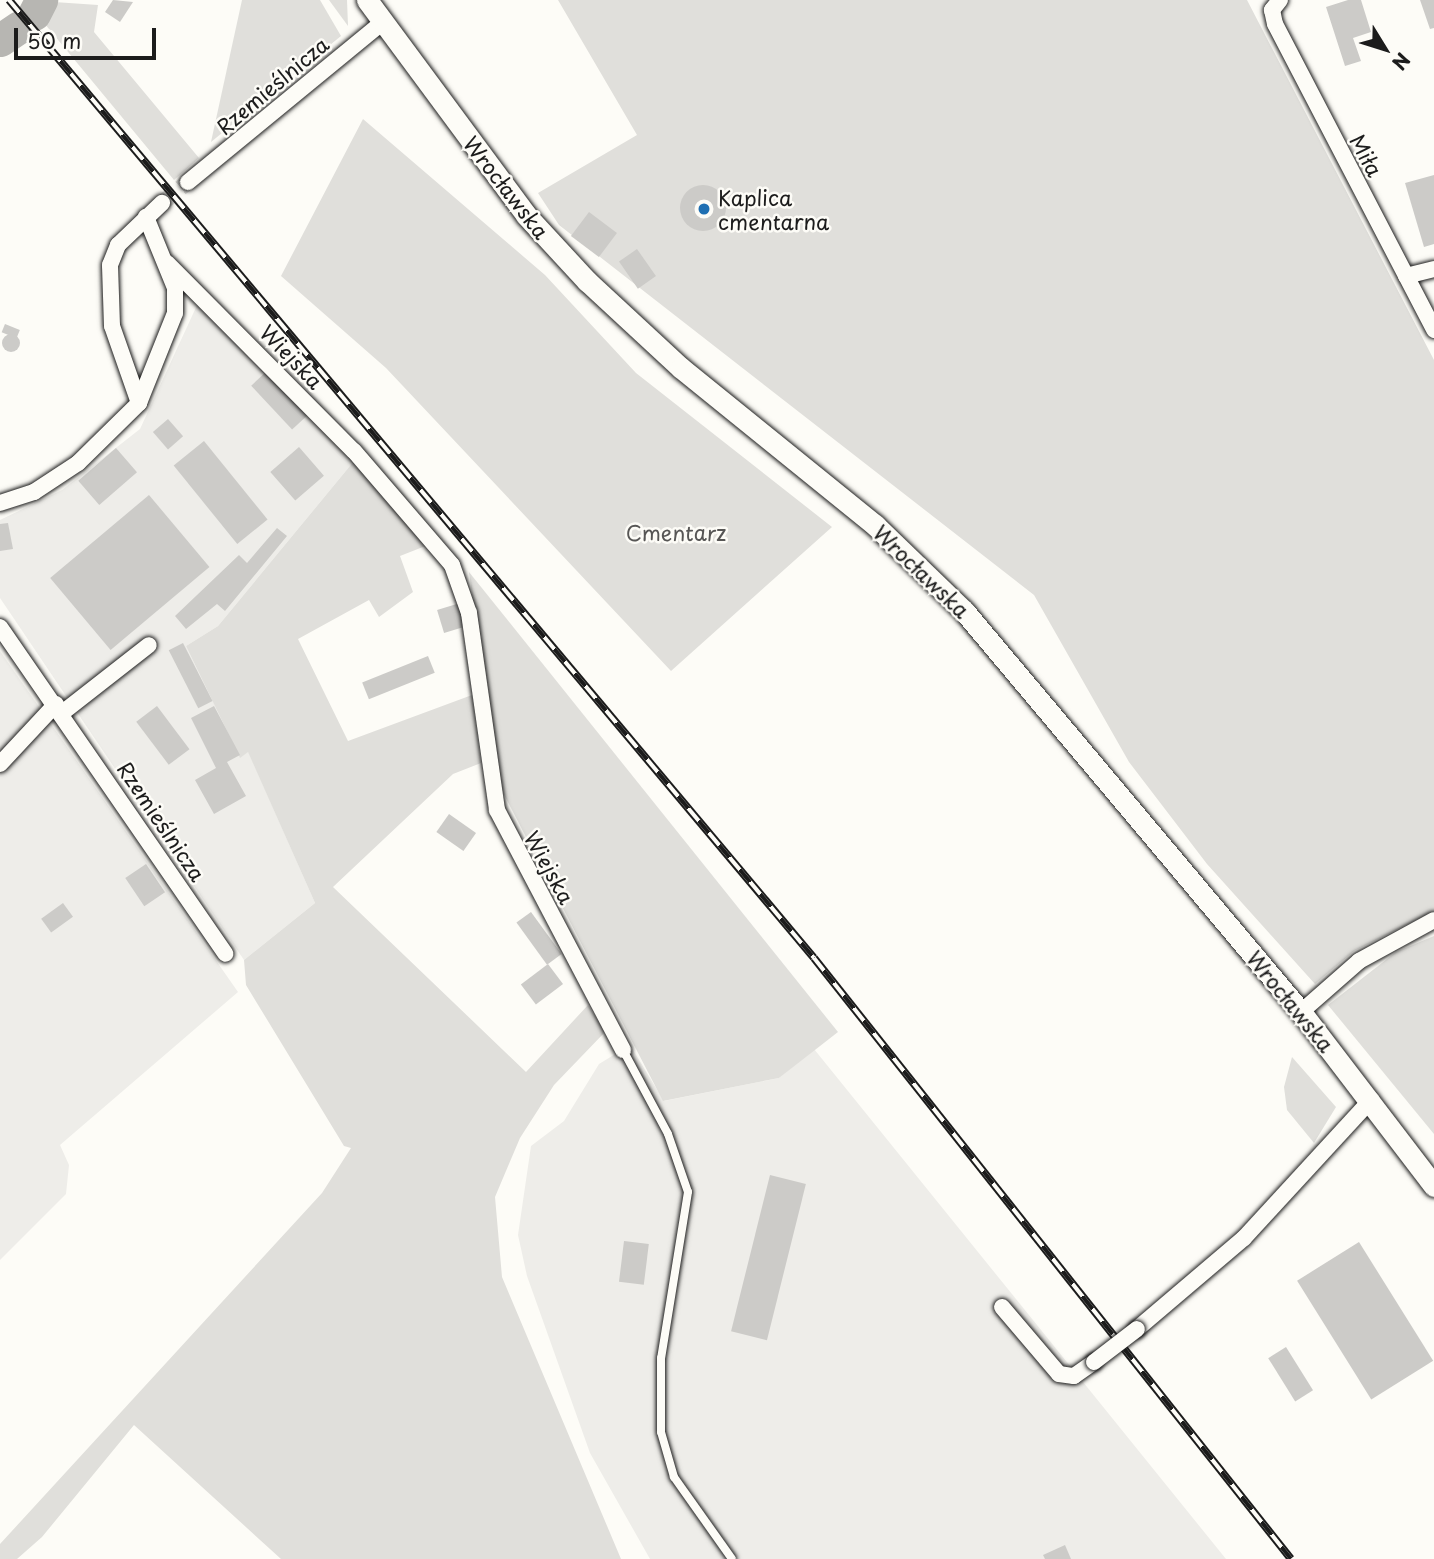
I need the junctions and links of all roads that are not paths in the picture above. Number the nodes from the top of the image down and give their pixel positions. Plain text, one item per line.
1 (367, 0) edge
2 (1280, 0) edge
3 (383, 22) junction
4 (188, 182) tunnel mouth
5 (162, 203) tunnel mouth
6 (146, 217) junction
7 (167, 263) junction
8 (1434, 269) edge
9 (1406, 276) junction
10 (1434, 330) edge
11 (139, 403) junction
12 (0, 503) edge
13 (0, 627) edge
14 (149, 645) dead end
15 (59, 709) junction
16 (0, 764) edge
17 (1434, 920) edge
18 (226, 954) dead end
19 (1301, 1012) junction
20 (623, 1050) joint
21 (1371, 1100) junction
22 (1434, 1186) edge
23 (1002, 1307) dead end
24 (732, 1559) edge

1 - 3 main road, Wrocławska
2 - 9 street, Miła
3 - 4 street, Rzemieślnicza
3 - 19 main road, Wrocławska
5 - 6 street
6 - 7 street
6 - 11 street
7 - 11 street
7 - 20 street, Wiejska
8 - 9 street
9 - 10 street, Miła
11 - 12 street
13 - 15 street, Rzemieślnicza
14 - 15 street
15 - 16 street
15 - 18 street, Rzemieślnicza
17 - 19 street
19 - 21 main road, Wrocławska
20 - 24 lane, Wiejska
21 - 22 main road, Wrocławska
21 - 23 street, bridge

